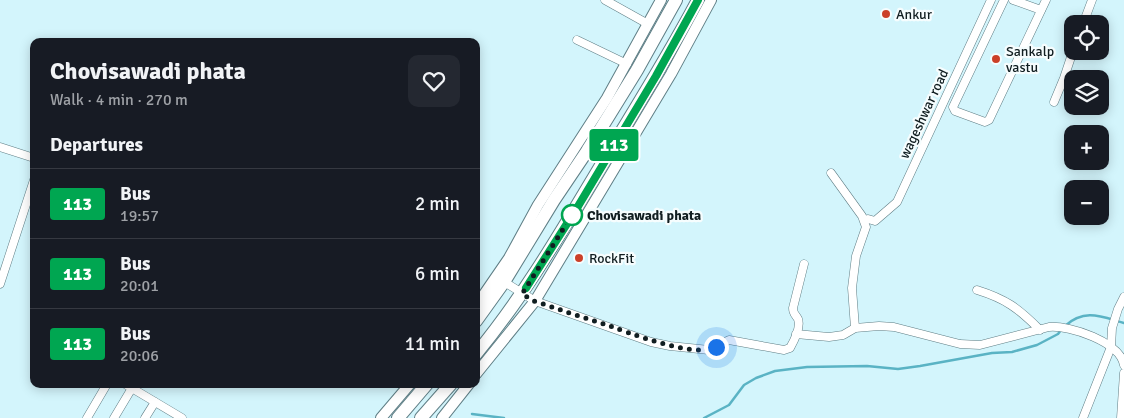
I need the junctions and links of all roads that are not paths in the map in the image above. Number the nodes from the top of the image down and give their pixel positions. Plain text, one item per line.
1 (605, 0) edge
2 (661, 0) edge
3 (676, 0) edge
4 (698, 0) edge
5 (711, 0) edge
6 (991, 0) edge
7 (1004, 0) edge
8 (1013, 0) edge
9 (1046, 0) edge
10 (1092, 0) edge
11 (1041, 10) junction
12 (1086, 15) edge
13 (648, 24) junction
14 (577, 40) dead end
15 (1070, 60) edge
16 (626, 64) junction
17 (1054, 102) dead end
18 (0, 147) edge
19 (30, 157) edge
20 (831, 173) dead end
21 (30, 192) edge
22 (864, 220) junction
23 (804, 264) dead end
24 (500, 280) junction
25 (0, 284) edge
26 (977, 290) dead end
27 (524, 291) junction
28 (1124, 297) edge
29 (534, 301) junction
30 (480, 302) edge
31 (480, 314) edge
32 (855, 328) junction
33 (1040, 330) junction
34 (796, 334) junction
35 (1111, 347) junction
36 (480, 349) edge
37 (1124, 365) edge
38 (480, 369) edge
39 (1124, 373) edge
40 (105, 388) edge
41 (128, 388) edge
42 (132, 388) edge
43 (407, 388) edge
44 (424, 388) edge
45 (447, 388) edge
46 (466, 388) edge
47 (155, 402) junction
48 (424, 414) edge
49 (87, 418) edge
50 (114, 418) edge
51 (145, 418) edge
52 (182, 418) edge
53 (381, 418) edge
54 (398, 418) edge
55 (442, 418) edge
56 (1083, 418) edge
57 (1121, 418) edge

1 - 13 street
2 - 13 street
3 - 24 main road
4 - 27 main road
5 - 29 street
6 - 22 street, wageshwar road
7 - 11 street
8 - 11 street
9 - 11 street
10 - 12 street
13 - 16 street
14 - 16 street
15 - 17 street
16 - 24 street
18 - 19 street
20 - 22 street
21 - 25 street
22 - 32 street
23 - 34 street
24 - 27 street
24 - 30 street
24 - 31 main road
26 - 33 street
27 - 29 street
27 - 36 main road
28 - 35 street
29 - 34 street
29 - 38 street
32 - 33 street
32 - 34 street
33 - 35 street
35 - 37 street
35 - 56 street
39 - 57 street
40 - 49 street
41 - 50 street
42 - 47 street
43 - 53 street
44 - 54 main road
45 - 48 main road
46 - 55 street
47 - 51 street
47 - 52 street

